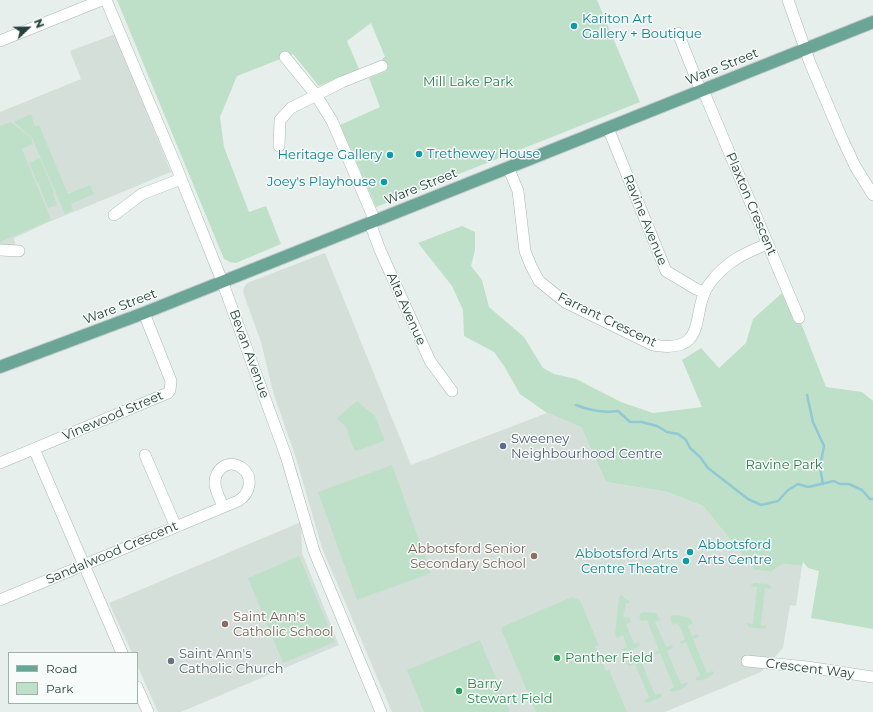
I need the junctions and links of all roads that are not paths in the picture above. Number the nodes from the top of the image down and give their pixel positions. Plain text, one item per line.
1 (102, 0) edge
2 (106, 0) edge
3 (788, 0) edge
4 (873, 22) edge
5 (678, 33) dead end
6 (0, 41) edge
7 (805, 50) junction
8 (285, 57) dead end
9 (382, 66) dead end
10 (702, 90) junction
11 (316, 95) junction
12 (608, 128) junction
13 (279, 146) dead end
14 (508, 167) junction
15 (181, 179) junction
16 (873, 195) edge
17 (114, 216) dead end
18 (372, 222) junction
19 (768, 244) junction
20 (0, 250) edge
21 (19, 251) dead end
22 (222, 281) junction
23 (705, 292) junction
24 (144, 312) junction
25 (799, 318) dead end
26 (1, 365) edge
27 (452, 390) dead end
28 (34, 449) junction
29 (145, 455) dead end
30 (0, 463) edge
31 (223, 507) dead end
32 (176, 527) junction
33 (85, 565) junction
34 (0, 600) edge
35 (122, 652) edge
36 (747, 661) dead end
37 (873, 678) edge
38 (138, 689) edge
39 (148, 712) edge
40 (381, 712) edge

1 - 6 street
2 - 15 street, Bevan Avenue
3 - 7 street
4 - 7 main road, Ware Street
5 - 10 street, Plaxton Crescent
7 - 10 main road, Ware Street
7 - 16 street
8 - 11 street, Alta Avenue
9 - 11 street
10 - 12 main road, Ware Street
10 - 19 street, Plaxton Crescent
11 - 13 street
11 - 18 street, Alta Avenue
12 - 14 main road, Ware Street
12 - 23 street, Ravine Avenue
14 - 18 main road, Ware Street
14 - 23 street, Farrant Crescent
15 - 17 street
15 - 22 street, Bevan Avenue
18 - 22 main road, Ware Street
18 - 27 street, Alta Avenue
19 - 23 street, Farrant Crescent
19 - 25 street, Plaxton Crescent
20 - 21 street
22 - 24 main road, Ware Street
22 - 40 street, Bevan Avenue
24 - 26 main road, Ware Street
24 - 28 street, Vinewood Street
28 - 30 street, Vinewood Street
28 - 33 street
29 - 32 street
31 - 32 street, Sandalwood Crescent
32 - 33 street, Sandalwood Crescent
33 - 34 street, Sandalwood Crescent
33 - 35 street
36 - 37 street, Crescent Way
38 - 39 street

